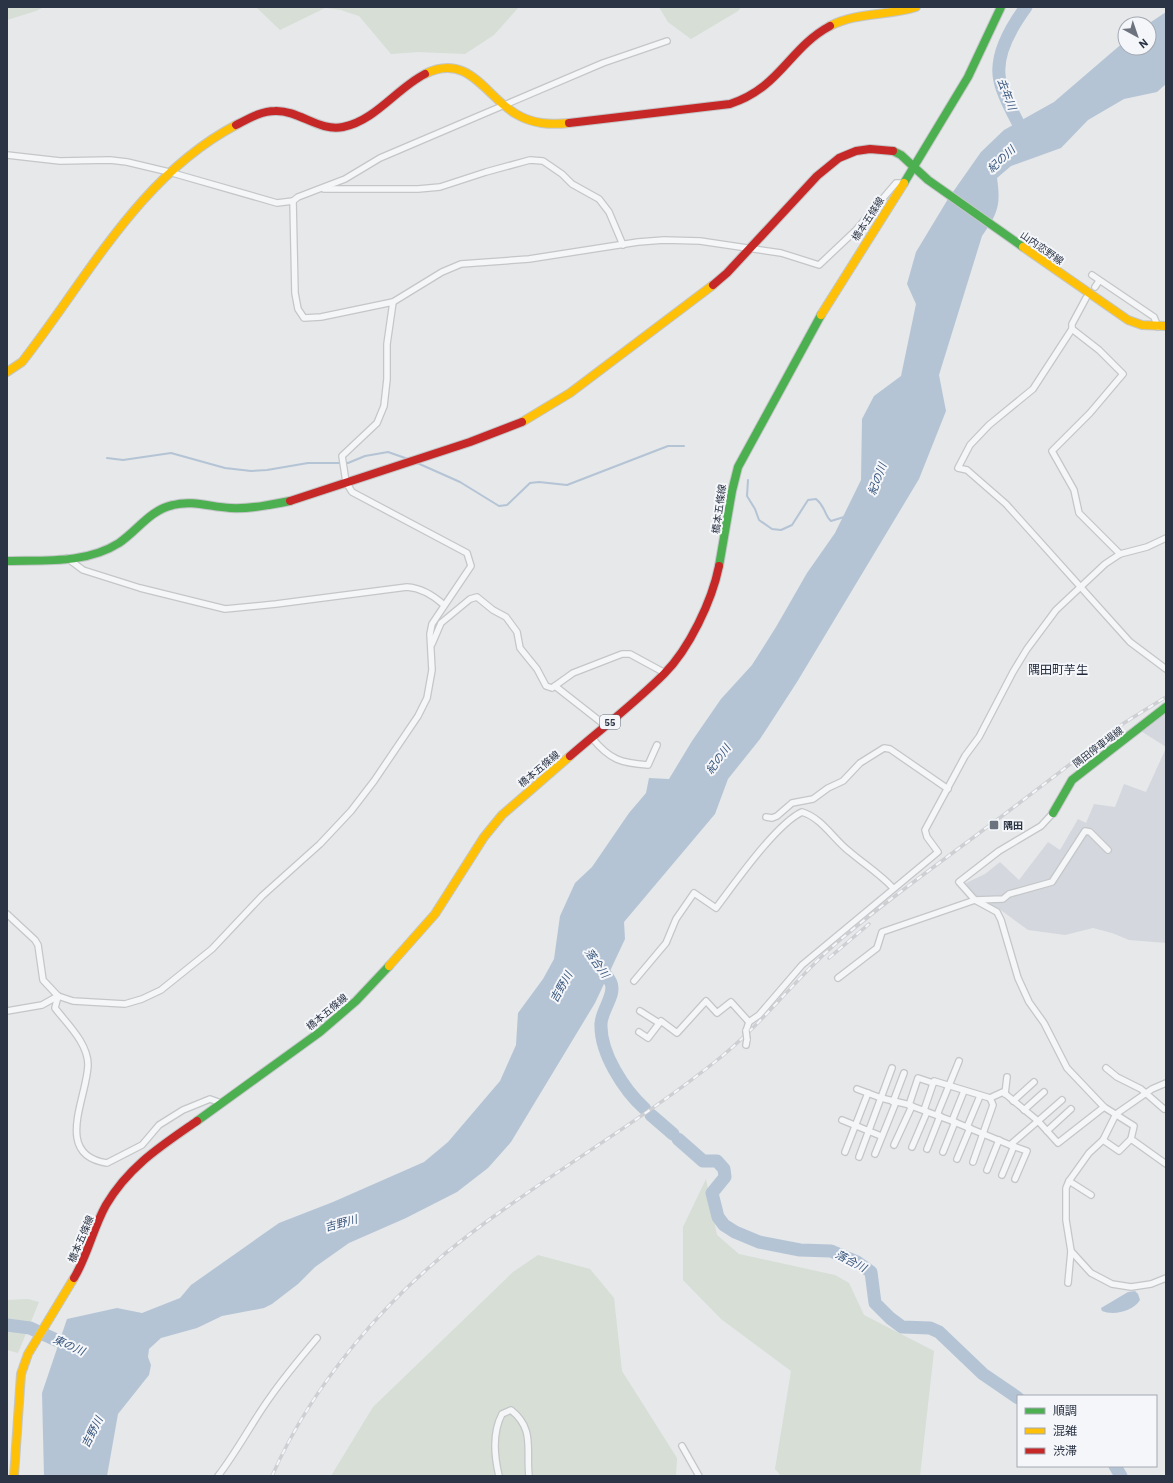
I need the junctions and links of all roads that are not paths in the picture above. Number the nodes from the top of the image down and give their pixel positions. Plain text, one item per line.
1 (916, 7) edge
2 (1001, 7) edge
3 (667, 41) dead end
4 (505, 106) junction
5 (7, 155) edge
6 (913, 168) junction
7 (169, 172) junction
8 (903, 184) junction
9 (320, 189) junction
10 (293, 201) junction
11 (623, 245) junction
12 (750, 249) junction
13 (1092, 275) dead end
14 (1099, 280) junction
15 (1095, 287) dead end
16 (1086, 298) dead end
17 (393, 302) junction
18 (1162, 326) edge
19 (1072, 329) junction
20 (7, 372) edge
21 (346, 482) junction
22 (1166, 538) edge
23 (1120, 554) junction
24 (66, 558) junction
25 (7, 561) edge
26 (1081, 588) junction
27 (444, 605) junction
28 (430, 646) junction
29 (1166, 669) edge
30 (665, 674) junction
31 (555, 686) junction
32 (1166, 707) edge
33 (606, 726) junction
34 (592, 738) junction
35 (656, 745) dead end
36 (948, 789) junction
37 (1053, 813) joint
38 (766, 817) dead end
39 (1108, 850) dead end
40 (893, 888) junction
41 (975, 900) junction
42 (7, 914) edge
43 (838, 978) dead end
44 (634, 981) dead end
45 (58, 996) junction
46 (7, 1011) edge
47 (640, 1011) dead end
48 (749, 1022) junction
49 (659, 1023) junction
50 (639, 1032) dead end
51 (746, 1042) dead end
52 (959, 1061) dead end
53 (892, 1068) dead end
54 (1106, 1068) dead end
55 (904, 1073) dead end
56 (1007, 1076) dead end
57 (1034, 1082) dead end
58 (933, 1083) junction
59 (1166, 1083) edge
60 (949, 1086) junction
61 (857, 1089) dead end
62 (964, 1091) junction
63 (1044, 1092) dead end
64 (868, 1093) junction
65 (1146, 1093) junction
66 (1005, 1094) junction
67 (980, 1096) junction
68 (880, 1098) junction
69 (990, 1098) junction
70 (1062, 1100) dead end
71 (1013, 1101) junction
72 (894, 1102) junction
73 (221, 1103) junction
74 (911, 1106) junction
75 (1104, 1107) junction
76 (1071, 1109) dead end
77 (1164, 1109) dead end
78 (1024, 1110) junction
79 (925, 1111) junction
80 (1116, 1114) junction
81 (939, 1116) junction
82 (842, 1120) dead end
83 (1038, 1121) junction
84 (954, 1122) junction
85 (855, 1126) junction
86 (969, 1128) junction
87 (1047, 1131) junction
88 (868, 1132) junction
89 (982, 1133) junction
90 (881, 1136) junction
91 (1131, 1139) junction
92 (999, 1140) junction
93 (1103, 1140) junction
94 (894, 1145) dead end
95 (1012, 1146) junction
96 (912, 1147) dead end
97 (927, 1149) dead end
98 (845, 1152) dead end
99 (943, 1152) dead end
100 (875, 1154) dead end
101 (859, 1157) dead end
102 (957, 1159) dead end
103 (973, 1162) dead end
104 (1166, 1164) edge
105 (987, 1170) dead end
106 (1002, 1175) dead end
107 (1015, 1180) dead end
108 (1069, 1181) junction
109 (1092, 1195) dead end
110 (1072, 1251) junction
111 (1166, 1278) edge
112 (1068, 1283) dead end
113 (317, 1338) dead end
114 (682, 1446) dead end
115 (14, 1476) edge
116 (218, 1476) edge
117 (499, 1476) edge
118 (529, 1476) edge
119 (699, 1476) edge

1 - 4 main road
2 - 6 main road, 橋本五條線 / 55
3 - 4 street
4 - 7 main road
4 - 9 street
5 - 7 street
6 - 8 main road, 橋本五條線 / 55
6 - 12 main road, 山内恋野線
6 - 18 main road, 山内恋野線
7 - 10 street
7 - 20 main road
8 - 12 street
8 - 30 main road, 橋本五條線 / 55
9 - 10 street
9 - 11 street
10 - 17 street
11 - 12 street
11 - 17 street
12 - 21 main road, 山内恋野線
13 - 14 street
14 - 15 street
14 - 18 street
16 - 19 street
17 - 21 street
19 - 23 street
19 - 26 street
21 - 24 main road, 山内恋野線
21 - 27 street
22 - 23 street
23 - 26 street
24 - 25 main road, 山内恋野線
24 - 27 street
26 - 29 street
26 - 36 street
27 - 28 street
28 - 31 street
28 - 45 street
30 - 31 street
30 - 33 main road, 橋本五條線 / 55
31 - 33 street
32 - 37 main road, 隅田停車場線
33 - 34 main road, 橋本五條線 / 55
34 - 35 street
34 - 73 main road, 橋本五條線 / 55
36 - 38 street
36 - 40 street
37 - 41 street
39 - 41 street
40 - 44 street
40 - 48 street
41 - 43 street
41 - 75 street
42 - 45 street
45 - 46 street
45 - 73 street
47 - 49 street
48 - 49 street
48 - 51 street, bridge
49 - 50 street
52 - 60 street
53 - 68 street
54 - 65 street
55 - 72 street
56 - 66 street
57 - 71 street
58 - 60 street
58 - 74 street
58 - 79 street
59 - 65 street
60 - 62 street
60 - 81 street
61 - 64 street
62 - 67 street
62 - 84 street
63 - 78 street
64 - 68 street
64 - 85 street
65 - 77 street
65 - 80 street
66 - 69 street
66 - 71 street
67 - 69 street
67 - 86 street
68 - 72 street
68 - 88 street
69 - 89 street
70 - 83 street
71 - 78 street
72 - 74 street
72 - 90 street
73 - 115 main road, 橋本五條線 / 55
74 - 79 street
74 - 94 street
75 - 80 street
75 - 87 street
76 - 87 street
78 - 83 street
79 - 81 street
79 - 96 street
80 - 91 street
80 - 93 street
81 - 84 street
81 - 97 street
82 - 85 street
83 - 87 street
83 - 95 street
84 - 86 street
84 - 99 street
85 - 88 street
85 - 98 street
86 - 89 street
86 - 102 street
88 - 90 street
88 - 101 street
89 - 92 street
89 - 103 street
90 - 100 street
91 - 93 street
91 - 104 street
92 - 95 street
92 - 105 street
93 - 108 street
95 - 106 street
95 - 107 street
108 - 109 street
108 - 110 street
110 - 111 street
110 - 112 street
113 - 116 street
114 - 119 street
117 - 118 street

